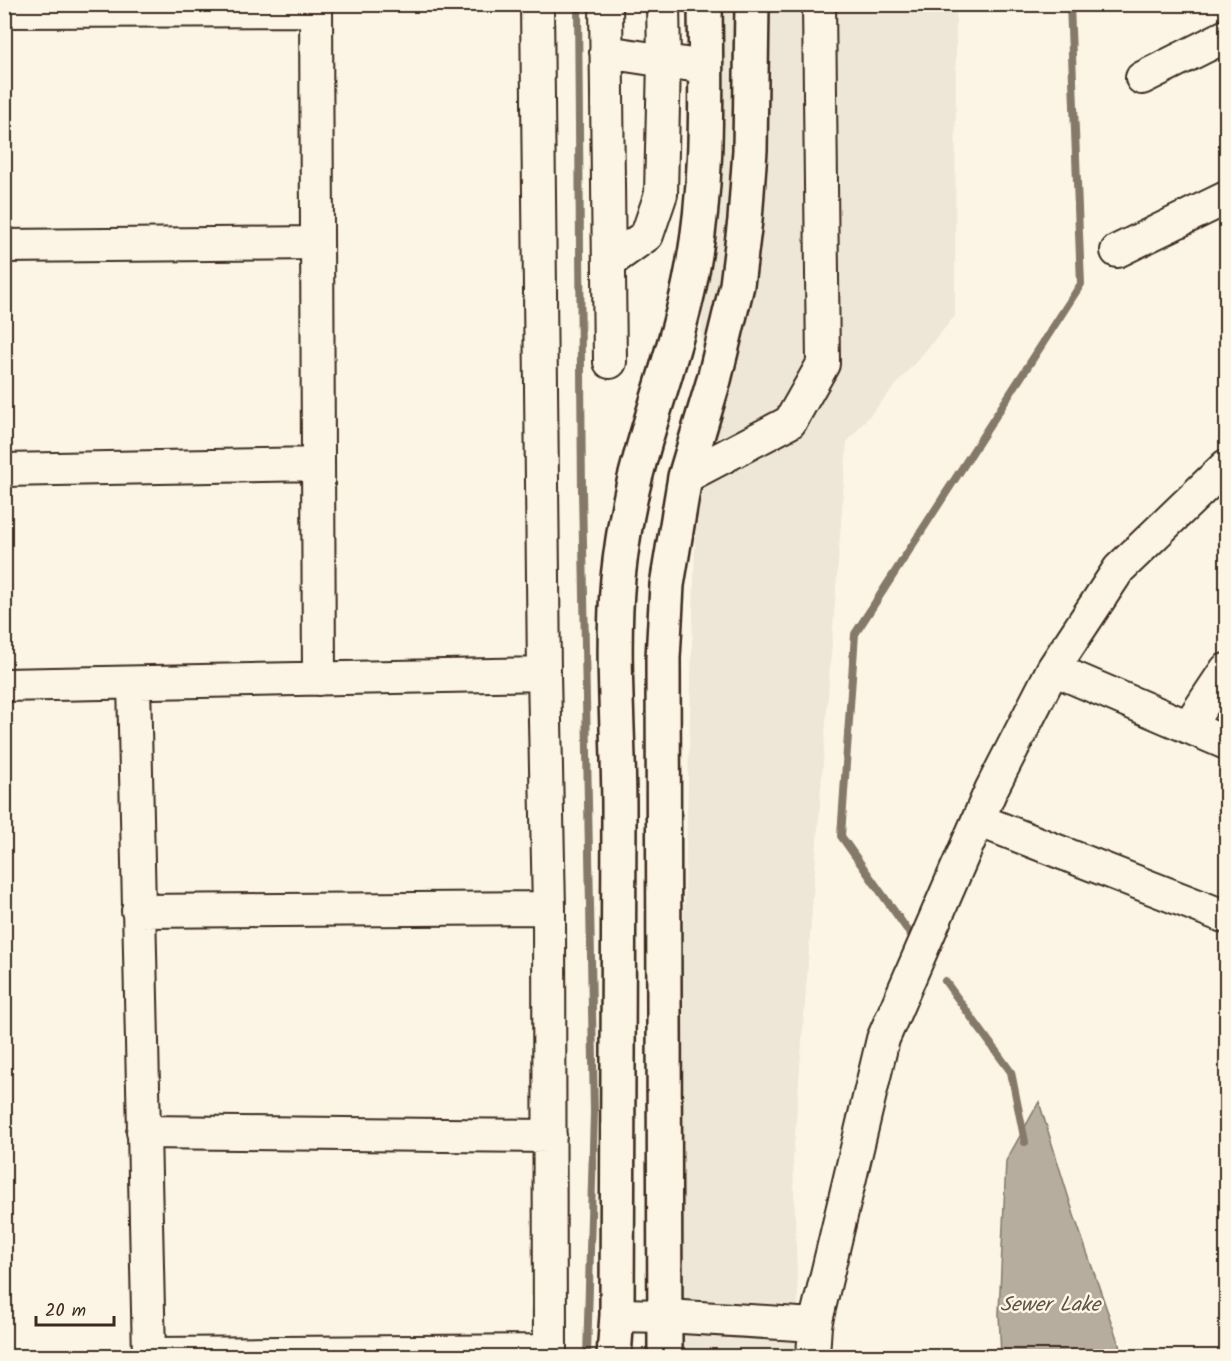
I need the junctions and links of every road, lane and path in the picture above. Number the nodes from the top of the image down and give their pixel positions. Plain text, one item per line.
1 (537, 4) edge
2 (606, 4) edge
3 (663, 4) edge
4 (705, 4) edge
5 (752, 4) edge
6 (819, 4) edge
7 (316, 7) edge
8 (4, 11) edge
9 (1227, 36) edge
10 (606, 52) junction
11 (664, 60) junction
12 (705, 67) junction
13 (1142, 78) dead end
14 (1227, 198) edge
15 (317, 243) junction
16 (4, 246) edge
17 (1117, 251) dead end
18 (609, 262) junction
19 (609, 362) dead end
20 (318, 464) junction
21 (1227, 466) edge
22 (4, 470) edge
23 (686, 477) junction
24 (1053, 669) junction
25 (1227, 670) edge
26 (544, 674) junction
27 (319, 679) junction
28 (134, 683) junction
29 (4, 685) edge
30 (1188, 727) junction
31 (1227, 743) edge
32 (978, 820) junction
33 (549, 908) junction
34 (138, 911) junction
35 (1227, 917) edge
36 (143, 1132) junction
37 (550, 1136) junction
38 (617, 1315) junction
39 (666, 1316) junction
40 (815, 1325) junction
41 (550, 1354) edge
42 (149, 1355) edge
43 (614, 1356) edge
44 (665, 1356) edge
45 (813, 1356) edge

1 - 26 street
2 - 10 street
3 - 11 street
4 - 12 main road
5 - 23 main road
6 - 23 street
7 - 8 street
7 - 15 street
9 - 13 street
10 - 11 street
10 - 18 street
11 - 12 street
11 - 18 street
12 - 38 main road
14 - 17 street
15 - 16 street
15 - 20 street
18 - 19 street
20 - 22 street
20 - 27 street
21 - 24 street
23 - 39 main road
24 - 30 street
24 - 32 street
25 - 30 street
26 - 27 street
26 - 33 street
27 - 28 street
28 - 29 street
28 - 34 street
30 - 31 street
32 - 35 street
32 - 40 street
33 - 34 street
33 - 37 street
34 - 36 street
36 - 37 street
36 - 42 street
37 - 41 street
38 - 39 street
38 - 43 main road
39 - 40 street
39 - 44 main road
40 - 45 street
41 - 42 street

